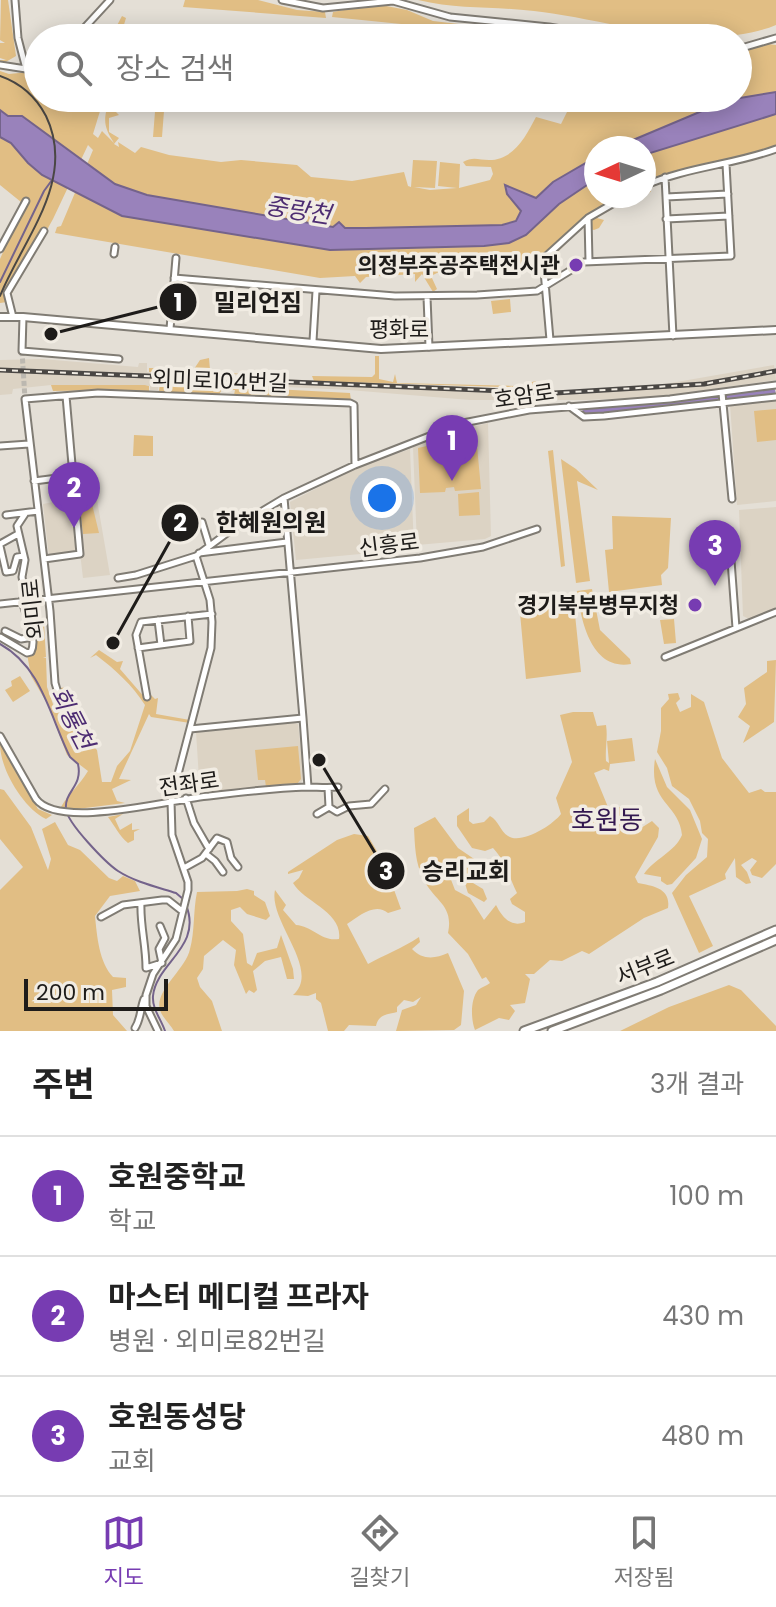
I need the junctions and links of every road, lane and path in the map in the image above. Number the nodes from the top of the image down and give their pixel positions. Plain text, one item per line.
1 (15, 0) edge
2 (110, 0) edge
3 (282, 0) edge
4 (88, 24) edge
5 (519, 24) edge
6 (776, 38) edge
7 (752, 45) edge
8 (24, 61) edge
9 (0, 65) edge
10 (24, 69) edge
11 (776, 149) edge
12 (726, 164) junction
13 (665, 177) junction
14 (656, 181) edge
15 (728, 194) junction
16 (666, 197) junction
17 (26, 201) dead end
18 (605, 208) edge
19 (730, 216) junction
20 (588, 218) junction
21 (666, 219) junction
22 (44, 231) dead end
23 (0, 249) edge
24 (176, 258) dead end
25 (668, 258) junction
26 (589, 261) junction
27 (174, 278) junction
28 (546, 287) junction
29 (316, 291) junction
30 (427, 297) junction
31 (2, 317) edge
32 (13, 317) junction
33 (23, 317) junction
34 (170, 329) junction
35 (776, 330) edge
36 (673, 336) junction
37 (550, 340) junction
38 (313, 341) junction
39 (429, 347) junction
40 (119, 359) dead end
41 (776, 385) edge
42 (722, 393) junction
43 (66, 396) junction
44 (776, 397) edge
45 (25, 399) joint
46 (670, 399) junction
47 (723, 404) junction
48 (569, 406) junction
49 (671, 410) junction
50 (29, 444) junction
51 (0, 446) edge
52 (355, 465) junction
53 (73, 476) junction
54 (34, 481) junction
55 (284, 498) junction
56 (732, 499) dead end
57 (38, 511) junction
58 (25, 514) junction
59 (6, 515) dead end
60 (202, 522) dead end
61 (537, 529) dead end
62 (18, 534) junction
63 (287, 542) junction
64 (0, 545) edge
65 (209, 545) junction
66 (730, 547) dead end
67 (197, 554) junction
68 (24, 556) junction
69 (44, 559) junction
70 (3, 572) edge
71 (290, 572) junction
72 (118, 578) dead end
73 (202, 580) junction
74 (49, 598) junction
75 (24, 600) junction
76 (0, 604) edge
77 (776, 612) edge
78 (212, 614) junction
79 (188, 616) junction
80 (158, 620) junction
81 (736, 628) junction
82 (5, 631) dead end
83 (0, 637) edge
84 (33, 637) junction
85 (161, 645) junction
86 (138, 648) junction
87 (665, 657) dead end
88 (147, 697) dead end
89 (61, 703) dead end
90 (303, 718) junction
91 (190, 729) junction
92 (0, 736) edge
93 (308, 787) junction
94 (338, 787) dead end
95 (328, 788) junction
96 (385, 789) dead end
97 (186, 798) junction
98 (171, 801) junction
99 (329, 807) junction
100 (317, 814) dead end
101 (207, 852) junction
102 (238, 867) dead end
103 (184, 868) junction
104 (223, 872) dead end
105 (141, 903) junction
106 (182, 911) junction
107 (101, 917) dead end
108 (160, 926) dead end
109 (776, 930) edge
110 (776, 940) edge
111 (162, 963) junction
112 (146, 995) junction
113 (135, 1028) dead end
114 (158, 1031) edge
115 (524, 1031) edge
116 (552, 1031) edge

1 - 8 street
2 - 4 street
3 - 5 street
6 - 7 street
9 - 10 street
11 - 12 street
12 - 13 street
12 - 15 street
13 - 14 street
13 - 16 street
15 - 16 street
15 - 19 street
16 - 21 street
17 - 23 street
18 - 20 street
19 - 21 street
19 - 25 street
20 - 26 street
20 - 28 street
21 - 25 street
22 - 32 street
24 - 27 street
25 - 26 street
25 - 36 street
26 - 28 street
27 - 29 street
27 - 34 street
28 - 30 street
28 - 37 street
29 - 30 street
29 - 38 street
30 - 39 street
31 - 32 main road, 평화로
32 - 33 main road, 평화로
33 - 34 main road, 평화로
33 - 40 street
34 - 38 main road, 평화로
35 - 36 main road, 평화로
36 - 37 main road, 평화로
37 - 39 main road, 평화로
38 - 39 main road, 평화로
41 - 42 street, 호암로
42 - 46 street, 호암로
42 - 47 street
43 - 45 street, 외미로104번길
43 - 52 street, 외미로104번길
43 - 53 street
44 - 47 street
45 - 50 street, 외미로
46 - 48 street, 호암로
46 - 49 street
47 - 49 street
47 - 56 street
48 - 49 street
48 - 52 street, 호암로
50 - 51 street
50 - 54 street, 외미로
52 - 55 street, 호암로
53 - 54 street
53 - 69 street
54 - 57 street, 외미로
55 - 63 street
55 - 65 street, 호암로
57 - 58 street
57 - 69 street, 외미로
58 - 59 street
58 - 62 street
60 - 65 street
61 - 71 street, 신흥로
62 - 64 street
62 - 68 street
63 - 67 street
63 - 71 street
64 - 70 street
65 - 67 street, 호암로
66 - 81 street
67 - 72 street, 호암로
67 - 73 street
68 - 70 street
68 - 75 street
69 - 74 street, 외미로
71 - 73 street, 신흥로
71 - 90 street
73 - 74 street, 신흥로
73 - 78 street
74 - 75 street, 신흥로
74 - 89 street, 외미로
75 - 76 street, 신흥로
75 - 84 street
77 - 81 street
78 - 79 street
78 - 91 street
79 - 80 street
79 - 85 street
80 - 85 street
80 - 86 street
81 - 87 street
82 - 84 street
83 - 84 street
85 - 86 street
86 - 88 street
90 - 91 street
90 - 93 street
91 - 98 street
92 - 98 street, 전좌로
93 - 95 street, 전좌로
93 - 97 street, 전좌로
94 - 95 street, 전좌로
95 - 99 street
96 - 99 street
97 - 98 street, 전좌로
97 - 101 street
98 - 103 street
99 - 100 street
101 - 102 street
101 - 103 street
101 - 104 street
103 - 106 street
105 - 106 street
105 - 107 street
105 - 111 street
106 - 111 street
108 - 111 street
109 - 115 highway, 서부로
110 - 116 highway, 서부로
111 - 112 street
112 - 113 street
112 - 114 street

